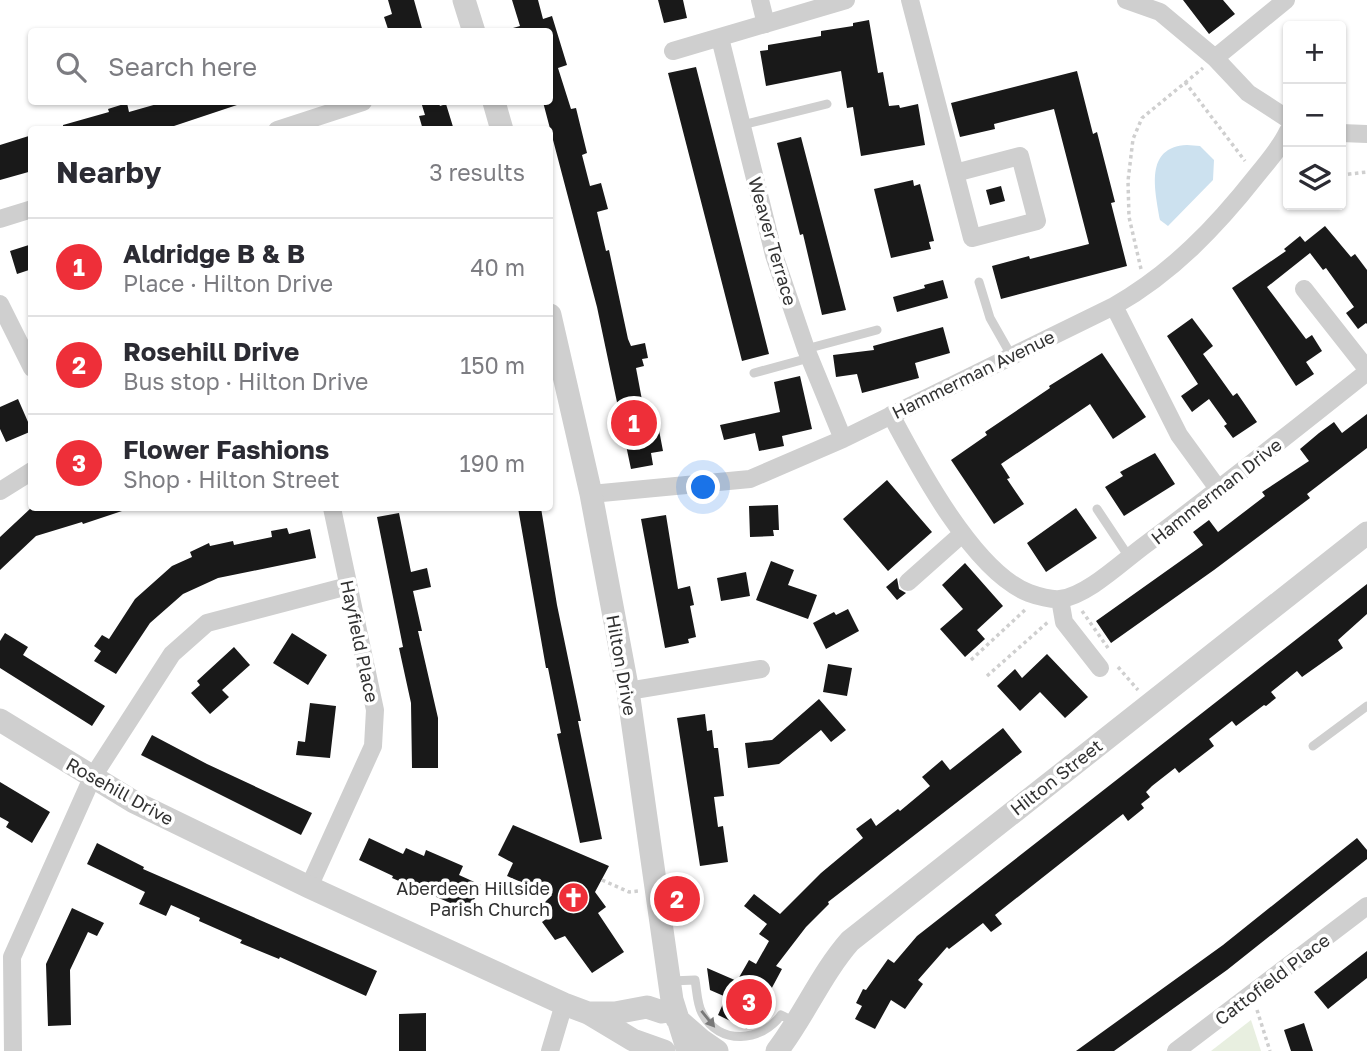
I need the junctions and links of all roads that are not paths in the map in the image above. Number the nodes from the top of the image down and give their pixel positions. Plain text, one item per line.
1 (464, 0) edge
2 (760, 0) edge
3 (846, 0) edge
4 (911, 0) edge
5 (1126, 0) edge
6 (1286, 0) edge
7 (1162, 6) edge
8 (766, 24) junction
9 (473, 28) edge
10 (720, 38) junction
11 (673, 51) dead end
12 (1215, 58) junction
13 (827, 104) dead end
14 (354, 105) edge
15 (495, 105) edge
16 (1283, 115) edge
17 (742, 125) junction
18 (289, 126) edge
19 (501, 126) edge
20 (1346, 133) edge
21 (1367, 134) edge
22 (1283, 140) edge
23 (955, 173) junction
24 (28, 210) edge
25 (0, 219) edge
26 (979, 282) dead end
27 (1304, 289) dead end
28 (0, 304) edge
29 (1114, 306) junction
30 (553, 328) edge
31 (877, 330) dead end
32 (808, 354) junction
33 (1011, 355) junction
34 (28, 360) edge
35 (1367, 370) edge
36 (754, 373) dead end
37 (891, 415) junction
38 (843, 439) junction
39 (28, 474) edge
40 (1219, 490) junction
41 (0, 491) edge
42 (591, 494) junction
43 (1097, 509) dead end
44 (333, 511) edge
45 (1367, 533) edge
46 (962, 534) junction
47 (1129, 557) junction
48 (908, 582) dead end
49 (348, 586) junction
50 (1061, 605) junction
51 (761, 668) dead end
52 (1100, 668) dead end
53 (628, 691) junction
54 (1367, 706) edge
55 (0, 720) edge
56 (1313, 747) dead end
57 (92, 778) junction
58 (309, 887) junction
59 (1367, 906) edge
60 (669, 981) junction
61 (564, 1004) junction
62 (588, 1013) junction
63 (671, 1014) junction
64 (797, 1023) junction
65 (619, 1032) junction
66 (13, 1051) edge
67 (550, 1051) edge
68 (664, 1051) edge
69 (688, 1051) edge
70 (718, 1051) edge
71 (777, 1051) edge
72 (1176, 1051) edge

1 - 9 street
2 - 8 street
3 - 8 street
4 - 23 street
5 - 7 street
6 - 12 street
7 - 12 street
8 - 10 street
10 - 11 street
10 - 17 street, Weaver Terrace
12 - 16 street
13 - 17 lane
14 - 18 street
15 - 19 street
17 - 32 street, Weaver Terrace
20 - 21 street
22 - 29 street, Hammerman Avenue
23 - 23 street
24 - 25 street
26 - 33 lane
27 - 35 street, Hammerman Drive
28 - 34 street
29 - 33 street, Hammerman Avenue
29 - 40 street
30 - 42 street, Hilton Drive
31 - 32 lane
32 - 36 lane
32 - 38 street, Weaver Terrace
33 - 37 street, Hammerman Avenue
35 - 40 street, Hammerman Drive
37 - 38 street, Hammerman Avenue
37 - 46 street
38 - 42 street, Hammerman Avenue
39 - 41 street
40 - 47 street, Hammerman Drive
42 - 53 street, Hilton Drive
43 - 47 lane
44 - 49 street, Hayfield Place
45 - 64 street, Hilton Street
46 - 48 street
46 - 50 street
47 - 50 street, Hammerman Drive
49 - 57 street
49 - 58 street, Hayfield Place
50 - 52 street
51 - 53 street
53 - 60 street, Hilton Drive
54 - 56 lane
55 - 57 street, Rosehill Drive
57 - 58 street, Rosehill Drive
57 - 66 street
58 - 61 street, Rosehill Drive
59 - 72 street, Cattofield Place
60 - 63 street, Hilton Drive
60 -> 64 lane
61 - 62 street, Rosehill Drive
61 - 67 street
62 - 63 street, Rosehill Drive
62 - 65 street, Rosehill Drive
63 - 65 street
63 - 69 street, Hilton Drive
63 - 70 street
64 - 71 street, Hilton Street
65 - 68 street, Rosehill Drive

